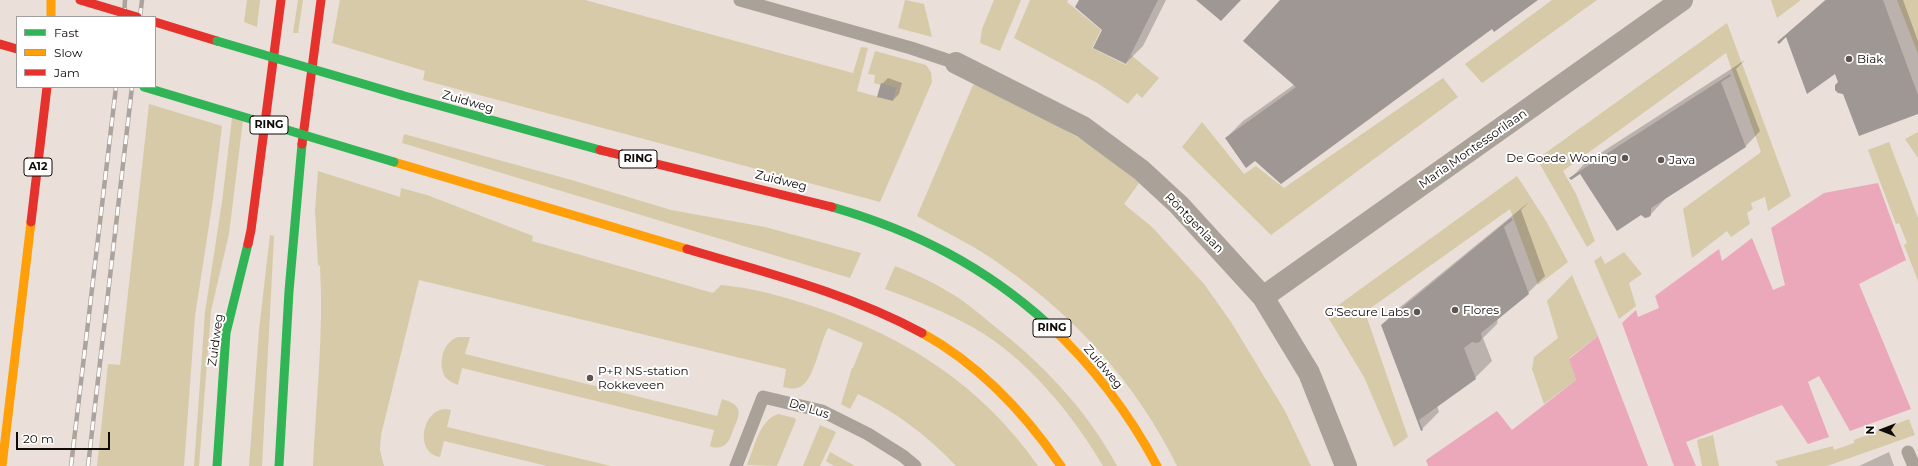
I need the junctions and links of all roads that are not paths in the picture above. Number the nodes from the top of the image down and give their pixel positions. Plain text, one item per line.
1 (51, 0) edge
2 (80, 0) edge
3 (281, 0) edge
4 (321, 0) edge
5 (740, 0) edge
6 (1682, 0) edge
7 (51, 16) edge
8 (134, 16) edge
9 (156, 22) edge
10 (0, 44) edge
11 (16, 49) edge
12 (956, 63) joint
13 (47, 88) edge
14 (147, 88) edge
15 (1262, 297) junction
16 (1908, 452) dead end
17 (281, 463) edge
18 (2, 466) edge
19 (217, 466) edge
20 (736, 466) edge
21 (915, 466) edge
22 (1061, 466) edge
23 (1157, 466) edge
24 (1346, 466) edge
25 (1914, 466) edge

1 - 7 main road
2 - 8 main road, bridge
3 - 19 main road, Zuidweg / RING
4 - 17 main road, RING
5 - 12 lane
6 - 15 street, Maria Montessorilaan
9 - 23 main road, Zuidweg / RING, bridge
10 - 11 main road
12 - 15 street, Röntgenlaan
13 - 18 main road, A12
14 - 22 main road, RING, bridge
15 - 24 street, Röntgenlaan
16 - 25 lane
20 - 21 lane, De Lus

